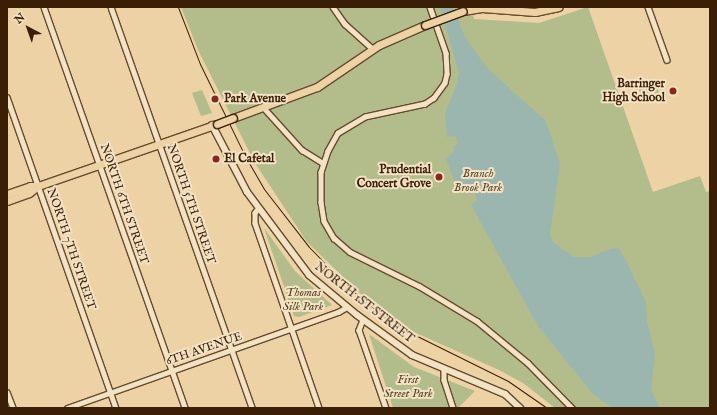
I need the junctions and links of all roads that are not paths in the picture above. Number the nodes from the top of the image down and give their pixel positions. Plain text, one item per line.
1 (44, 7) edge
2 (111, 7) edge
3 (333, 7) edge
4 (430, 7) edge
5 (482, 7) edge
6 (531, 7) edge
7 (558, 7) edge
8 (648, 7) edge
9 (516, 8) edge
10 (373, 49) junction
11 (667, 60) dead end
12 (7, 97) edge
13 (264, 108) junction
14 (214, 125) junction
15 (159, 144) junction
16 (323, 163) junction
17 (100, 165) junction
18 (38, 186) junction
19 (7, 194) edge
20 (7, 201) edge
21 (259, 208) junction
22 (347, 307) junction
23 (363, 320) junction
24 (292, 329) junction
25 (232, 350) junction
26 (444, 370) junction
27 (172, 371) junction
28 (7, 392) edge
29 (111, 392) junction
30 (13, 408) edge
31 (67, 408) edge
32 (116, 408) edge
33 (185, 408) edge
34 (252, 408) edge
35 (319, 408) edge
36 (386, 408) edge
37 (453, 408) edge
38 (520, 408) edge
39 (572, 408) edge

1 - 17 street, NORTH 6TH STREET
2 - 15 street, NORTH 5TH STREET
3 - 10 street
4 - 16 street
5 - 9 main road
5 - 10 main road, bridge
6 - 9 main road
7 - 9 main road
8 - 11 street
10 - 13 main road
12 - 18 street, NORTH 7TH STREET
13 - 14 main road, bridge
13 - 16 street
14 - 15 main road
14 - 21 main road, NORTH 1ST STREET
15 - 17 main road
15 - 25 street, NORTH 5TH STREET
16 - 39 street
17 - 18 main road
17 - 27 street, NORTH 6TH STREET
18 - 19 main road
18 - 20 main road
18 - 29 street, NORTH 7TH STREET
21 - 22 main road, NORTH 1ST STREET
21 - 24 street
22 - 23 main road, NORTH 1ST STREET
22 - 24 street, 6TH AVENUE
23 - 26 main road, NORTH 1ST STREET
23 - 36 street
24 - 25 street, 6TH AVENUE
24 - 35 street
25 - 27 street, 6TH AVENUE
25 - 34 street, NORTH 5TH STREET
26 - 37 street
26 - 38 main road, NORTH 1ST STREET
27 - 29 street, 6TH AVENUE
27 - 33 street, NORTH 6TH STREET
28 - 30 street
29 - 31 street, 6TH AVENUE
29 - 32 street, NORTH 7TH STREET

